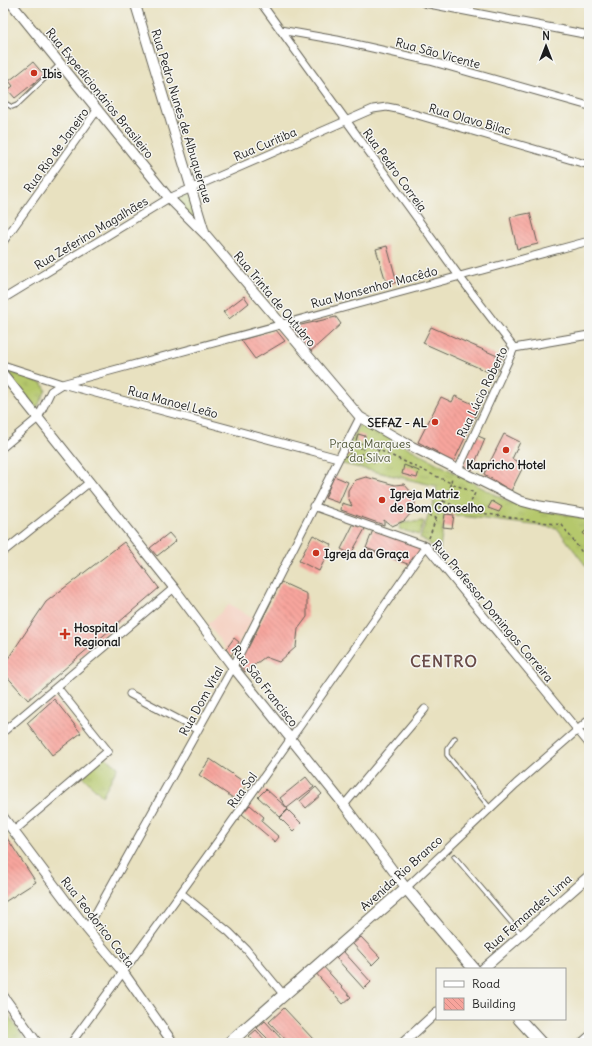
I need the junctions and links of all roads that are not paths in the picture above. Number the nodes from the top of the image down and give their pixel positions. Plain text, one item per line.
1 (11, 3) edge
2 (135, 3) edge
3 (261, 3) edge
4 (424, 3) edge
5 (280, 30) junction
6 (589, 35) edge
7 (61, 63) junction
8 (3, 102) edge
9 (589, 106) edge
10 (98, 109) junction
11 (347, 122) junction
12 (589, 165) edge
13 (191, 188) junction
14 (169, 198) junction
15 (206, 236) junction
16 (589, 241) edge
17 (3, 242) edge
18 (458, 276) junction
19 (3, 299) edge
20 (281, 325) junction
21 (589, 335) edge
22 (514, 348) junction
23 (3, 365) edge
24 (3, 374) edge
25 (62, 384) junction
26 (360, 417) junction
27 (38, 418) junction
28 (3, 447) edge
29 (338, 458) junction
30 (455, 469) junction
31 (90, 482) junction
32 (313, 506) junction
33 (589, 514) edge
34 (426, 546) junction
35 (3, 552) edge
36 (174, 588) junction
37 (233, 667) junction
38 (57, 687) junction
39 (130, 694) dead end
40 (425, 709) dead end
41 (589, 720) edge
42 (198, 730) junction
43 (578, 730) junction
44 (3, 732) edge
45 (455, 738) dead end
46 (292, 740) junction
47 (589, 744) edge
48 (344, 805) junction
49 (490, 808) junction
50 (3, 817) edge
51 (14, 831) junction
52 (454, 856) dead end
53 (589, 876) edge
54 (406, 888) junction
55 (182, 894) junction
56 (87, 929) junction
57 (522, 935) junction
58 (473, 968) edge
59 (484, 968) edge
60 (123, 972) junction
61 (283, 994) junction
62 (3, 996) edge
63 (436, 1013) edge
64 (520, 1020) edge
65 (589, 1036) edge
66 (37, 1043) edge
67 (71, 1043) edge
68 (173, 1043) edge
69 (229, 1043) edge
70 (403, 1043) edge
71 (541, 1043) edge
72 (581, 1043) edge

1 - 7 street, Rua Expedicionários Brasileiro
2 - 13 street, Rua Pedro Nunes de Albuquerque
3 - 5 street, Rua Pedro Correia
4 - 6 street
5 - 9 street, Rua São Vicente
5 - 11 street, Rua Pedro Correia
7 - 8 lane
7 - 10 street, Rua Expedicionários Brasileiro
10 - 14 street, Rua Expedicionários Brasileiro
10 - 17 street, Rua Rio de Janeiro
11 - 12 street, Rua Olavo Bilac
11 - 13 street, Rua Curitiba
11 - 18 street, Rua Pedro Correia
13 - 14 street, Rua Zeferino Magalhães
13 - 15 street, Rua Pedro Nunes de Albuquerque
14 - 15 street, Rua Trinta de Outubro
14 - 19 street, Rua Zeferino Magalhães
15 - 20 street, Rua Trinta de Outubro
16 - 18 street, Rua Monsenhor Macêdo
18 - 20 street, Rua Monsenhor Macêdo
18 - 22 street, Rua Pedro Correia
20 - 25 street, Rua Monsenhor Macêdo
20 - 26 street, Rua Trinta de Outubro
21 - 22 street, Rua Lúcio Roberto
22 - 30 street, Rua Lúcio Roberto
23 - 25 street, Rua Manoel Leão
24 - 27 street, Rua São Francisco
25 - 27 street, Rua Monsenhor Macêdo
25 - 29 street, Rua Manoel Leão
26 - 29 street, Rua Dom Vital
26 - 30 street, Rua Trinta de Outubro
27 - 28 street
27 - 31 street, Rua São Francisco
29 - 32 street, Rua Dom Vital
30 - 33 street, Rua Trinta de Outubro
31 - 35 street
31 - 36 street, Rua São Francisco
32 - 34 street, Rua Professor Domingos Correira
32 - 37 street, Rua Dom Vital
34 - 43 street, Rua Professor Domingos Correira
34 - 46 street, Rua Sol
36 - 37 street, Rua São Francisco
36 - 38 street
37 - 42 street, Rua Dom Vital
37 - 46 street, Rua São Francisco
38 - 44 street
38 - 51 street
39 - 42 street
40 - 48 street
41 - 43 street, Avenida Rio Branco
42 - 56 street, Rua Dom Vital
43 - 47 street, Rua Professor Domingos Correira
43 - 49 street, Avenida Rio Branco
45 - 49 lane
46 - 48 street, Rua São Francisco
46 - 55 street, Rua Sol
48 - 54 street, Rua São Francisco
49 - 54 street, Avenida Rio Branco
50 - 51 street, Rua Teodorico Costa
51 - 56 street, Rua Teodorico Costa
52 - 57 lane
53 - 57 street, Rua Fernandes Lima
54 - 58 main road, Rua São Francisco
54 - 61 main road, Avenida Rio Branco
55 - 60 street, Rua Sol
55 - 61 street
56 - 60 street, Rua Teodorico Costa
57 - 59 street, Rua Fernandes Lima
60 - 67 street, Rua Sol
60 - 68 street, Rua Teodorico Costa
61 - 69 main road, Avenida Rio Branco
62 - 66 street
63 - 70 street
64 - 71 main road
65 - 72 street

